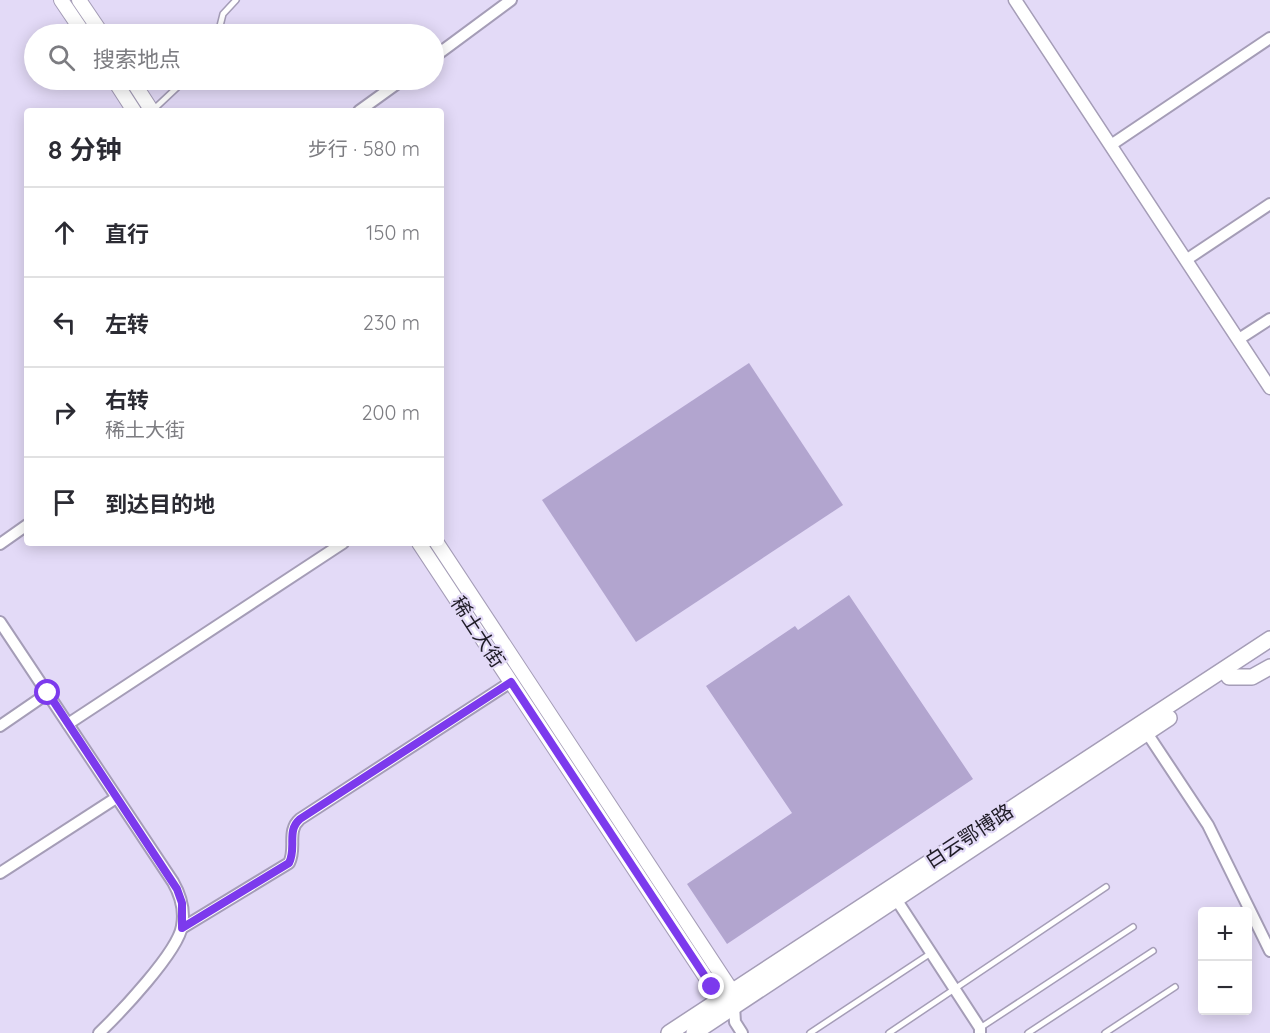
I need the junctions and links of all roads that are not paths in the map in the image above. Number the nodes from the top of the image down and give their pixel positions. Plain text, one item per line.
1 (61, 0) edge
2 (79, 0) edge
3 (236, 0) edge
4 (512, 0) edge
5 (1015, 0) edge
6 (77, 24) edge
7 (95, 24) edge
8 (220, 24) edge
9 (1270, 38) edge
10 (444, 50) edge
11 (120, 90) edge
12 (138, 90) edge
13 (174, 90) edge
14 (388, 90) edge
15 (132, 108) edge
16 (150, 108) edge
17 (155, 108) edge
18 (363, 108) edge
19 (1111, 145) junction
20 (1270, 204) edge
21 (1186, 260) junction
22 (1270, 319) edge
23 (1239, 339) junction
24 (1270, 387) edge
25 (24, 527) edge
26 (0, 544) edge
27 (338, 546) edge
28 (421, 546) edge
29 (439, 546) edge
30 (0, 622) edge
31 (1270, 639) edge
32 (1270, 650) edge
33 (1270, 667) edge
34 (1229, 677) junction
35 (511, 682) junction
36 (48, 693) junction
37 (68, 724) junction
38 (0, 726) edge
39 (1147, 733) junction
40 (116, 798) junction
41 (0, 873) edge
42 (1106, 887) dead end
43 (896, 899) junction
44 (1133, 927) dead end
45 (182, 928) junction
46 (1153, 951) dead end
47 (1270, 951) edge
48 (931, 952) junction
49 (1175, 987) dead end
50 (954, 989) junction
51 (729, 999) junction
52 (980, 1030) edge
53 (99, 1033) edge
54 (669, 1033) edge
55 (694, 1033) edge
56 (742, 1033) edge
57 (810, 1033) edge
58 (890, 1033) edge
59 (1028, 1033) edge
60 (1105, 1033) edge

1 - 6 main road
2 - 7 main road
3 - 8 lane
4 - 10 street
5 - 19 street
9 - 19 street
11 - 15 main road
12 - 16 main road
13 - 17 lane
14 - 18 street
19 - 21 street
20 - 21 street
21 - 23 street
22 - 23 street
23 - 24 street
25 - 26 street
27 - 37 street
28 - 35 main road, 稀土大街
29 - 51 main road, 稀土大街
30 - 36 street
31 - 51 main road, 白云鄂博路
32 - 34 main road, 白云鄂博路
33 - 34 main road
34 - 39 main road, 白云鄂博路
35 - 45 street
35 - 51 main road, 稀土大街
36 - 37 street
36 - 38 street
37 - 40 street
39 - 43 main road, 白云鄂博路
39 - 47 street
40 - 41 street
40 - 45 street
42 - 50 lane
43 - 48 street
43 - 51 main road, 白云鄂博路
44 - 52 lane
45 - 53 street
46 - 59 lane
48 - 50 street
48 - 57 lane
49 - 60 lane
50 - 52 street
50 - 58 lane
51 - 54 main road, 白云鄂博路
51 - 55 main road, 白云鄂博路
51 - 56 street

